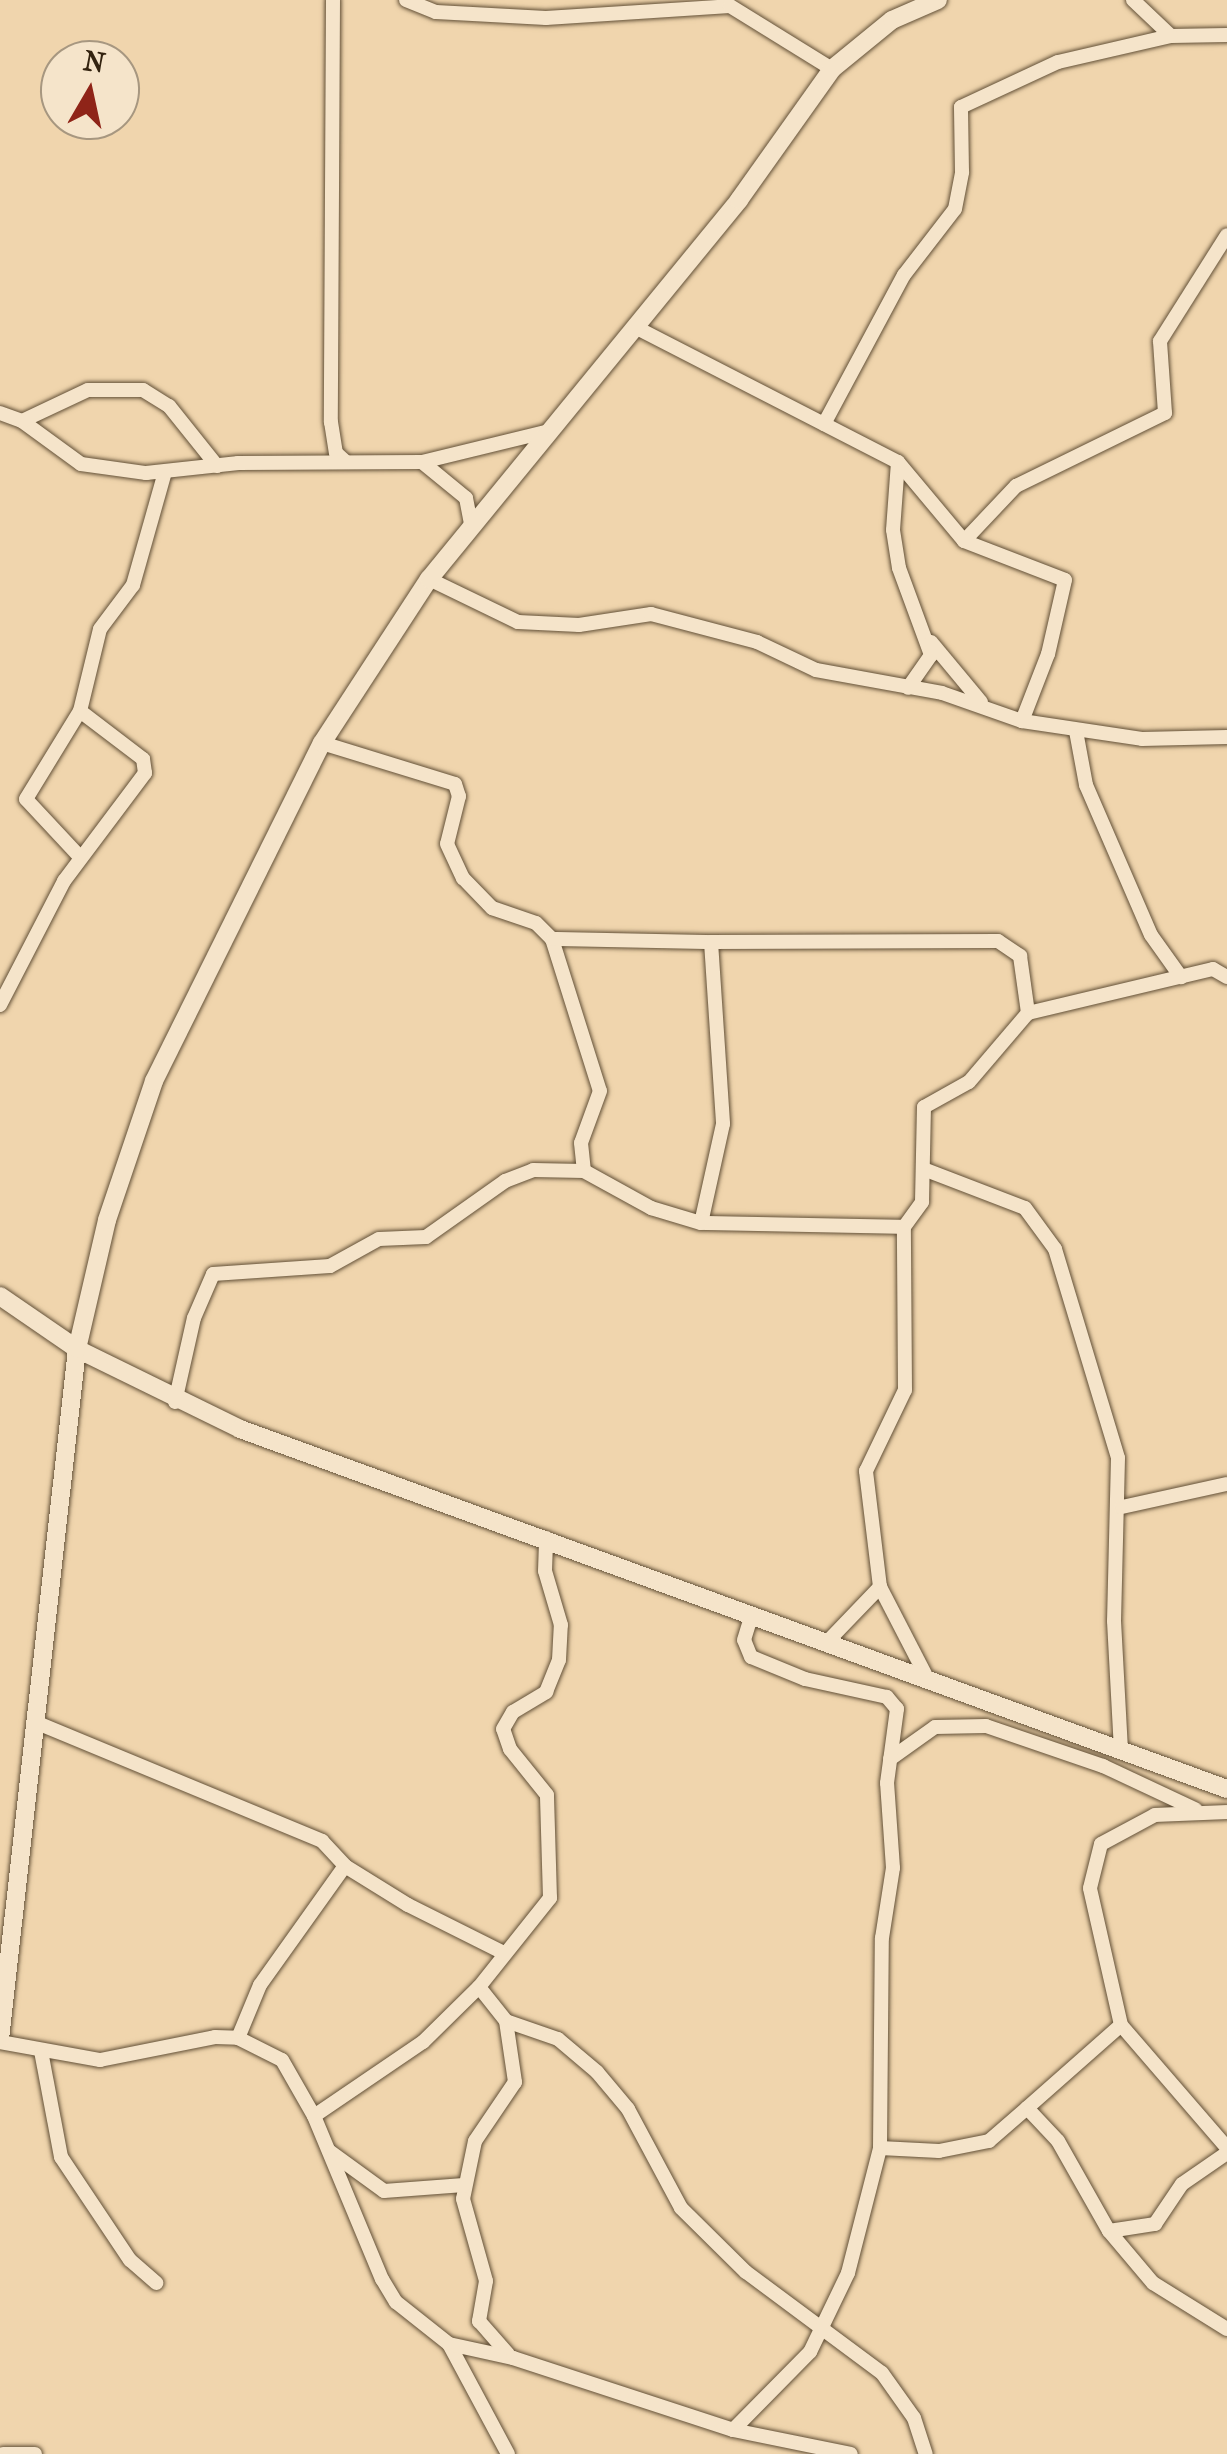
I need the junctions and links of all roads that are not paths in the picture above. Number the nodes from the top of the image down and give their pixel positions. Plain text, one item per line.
1 (333, 0) edge
2 (406, 0) edge
3 (901, 0) edge
4 (938, 0) edge
5 (1133, 0) edge
6 (686, 2) edge
7 (424, 4) edge
8 (449, 6) edge
9 (598, 7) edge
10 (892, 20) junction
11 (1227, 35) edge
12 (1171, 36) junction
13 (832, 69) junction
14 (1227, 235) edge
15 (635, 327) junction
16 (8, 418) edge
17 (824, 424) junction
18 (549, 431) junction
19 (346, 462) junction
20 (422, 462) junction
21 (898, 462) junction
22 (216, 466) junction
23 (165, 472) junction
24 (471, 523) junction
25 (964, 541) junction
26 (429, 579) junction
27 (930, 642) junction
28 (908, 688) junction
29 (982, 703) junction
30 (80, 712) junction
31 (1022, 721) junction
32 (1076, 732) junction
33 (1227, 737) edge
34 (322, 744) junction
35 (80, 858) junction
36 (552, 940) junction
37 (711, 942) junction
38 (1181, 977) junction
39 (1227, 977) edge
40 (0, 1005) edge
41 (1028, 1013) junction
42 (926, 1170) junction
43 (584, 1171) junction
44 (701, 1224) junction
45 (904, 1227) junction
46 (0, 1296) edge
47 (77, 1349) junction
48 (174, 1402) junction
49 (1227, 1484) edge
50 (1122, 1507) junction
51 (546, 1538) junction
52 (880, 1587) junction
53 (752, 1614) junction
54 (829, 1640) junction
55 (925, 1674) junction
56 (34, 1722) junction
57 (1121, 1749) junction
58 (890, 1759) junction
59 (1224, 1785) edge
60 (1200, 1812) junction
61 (1227, 1812) edge
62 (345, 1866) junction
63 (502, 1952) junction
64 (479, 1987) junction
65 (506, 2021) junction
66 (1121, 2025) junction
67 (238, 2038) junction
68 (0, 2041) edge
69 (41, 2052) junction
70 (1027, 2108) junction
71 (314, 2116) junction
72 (880, 2148) junction
73 (327, 2149) junction
74 (1227, 2150) edge
75 (464, 2185) junction
76 (1109, 2231) junction
77 (156, 2283) dead end
78 (1227, 2329) edge
79 (823, 2330) junction
80 (448, 2344) junction
81 (513, 2358) junction
82 (733, 2430) junction
83 (3, 2454) edge
84 (36, 2454) edge
85 (508, 2454) edge
86 (851, 2454) edge
87 (926, 2454) edge

1 - 19 street
2 - 7 street
3 - 10 street
4 - 10 street
5 - 12 street
6 - 9 street
6 - 13 street
7 - 8 street
8 - 9 street
10 - 13 street
11 - 12 street
12 - 17 street
13 - 15 street
14 - 25 street
15 - 17 street
15 - 18 street
16 - 22 street
16 - 23 street
17 - 21 street
18 - 20 street
18 - 24 street
19 - 20 street
19 - 22 street
20 - 24 street
21 - 25 street
21 - 27 street
22 - 23 street
23 - 30 street
24 - 26 street
25 - 31 street
26 - 28 street
26 - 34 street
27 - 28 street
27 - 29 street
28 - 29 street
29 - 31 street
30 - 35 street
30 - 35 street
31 - 32 street
32 - 33 street
32 - 38 street
34 - 36 street
34 - 47 street
35 - 40 street
36 - 37 street
36 - 43 street
37 - 41 street
37 - 44 street
38 - 39 street
38 - 41 street
41 - 42 street
42 - 45 street
42 - 50 street
43 - 44 street
43 - 48 street
44 - 45 street
45 - 52 street
46 - 47 street
47 - 48 street
47 - 56 street
48 - 51 street
49 - 50 street
50 - 57 street
51 - 53 street
51 - 63 street
52 - 54 street
52 - 55 street
53 - 54 street
53 - 58 street
54 - 55 street
55 - 57 street
56 - 62 street
56 - 68 street
57 - 59 street
58 - 60 street
58 - 72 street
60 - 61 street
60 - 66 street
62 - 63 street
62 - 67 street
63 - 64 street
64 - 65 street
64 - 71 street
65 - 75 street
65 - 79 street
66 - 70 street
66 - 74 street
67 - 69 street
67 - 71 street
68 - 69 street
69 - 77 street
70 - 72 street
70 - 76 street
71 - 73 street
72 - 79 street
73 - 75 street
73 - 80 street
74 - 76 street
75 - 81 street
76 - 78 street
79 - 82 street
79 - 87 street
80 - 81 street
80 - 85 street
81 - 82 street
82 - 86 street
83 - 84 street

